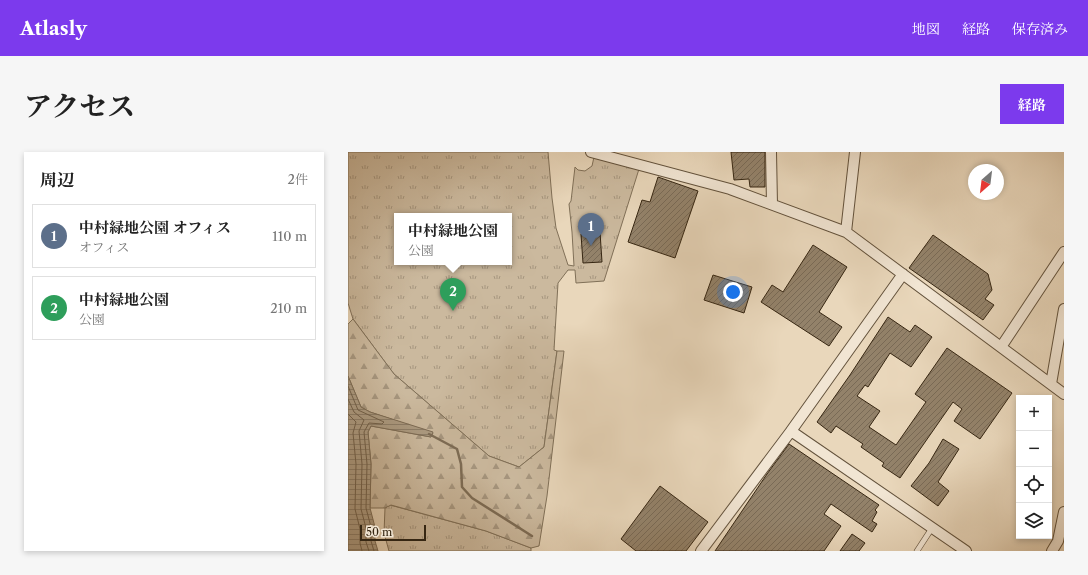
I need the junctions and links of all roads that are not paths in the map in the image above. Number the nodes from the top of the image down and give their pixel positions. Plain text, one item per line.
1 (591, 152) edge
2 (771, 152) edge
3 (855, 152) edge
4 (772, 204) junction
5 (846, 232) junction
6 (1064, 252) edge
7 (903, 274) junction
8 (1064, 310) edge
9 (1001, 347) junction
10 (1051, 384) junction
11 (1064, 394) edge
12 (791, 431) junction
13 (1064, 512) edge
14 (932, 528) junction
15 (701, 551) edge
16 (916, 551) edge
17 (966, 551) edge
18 (1052, 551) edge

1 - 4 street
2 - 4 street
3 - 5 street
4 - 5 street
5 - 7 street
6 - 9 street
7 - 9 street
7 - 12 street
8 - 10 street
9 - 10 street
10 - 11 street
12 - 14 street
12 - 15 street
13 - 18 street
14 - 16 lane
14 - 17 street

